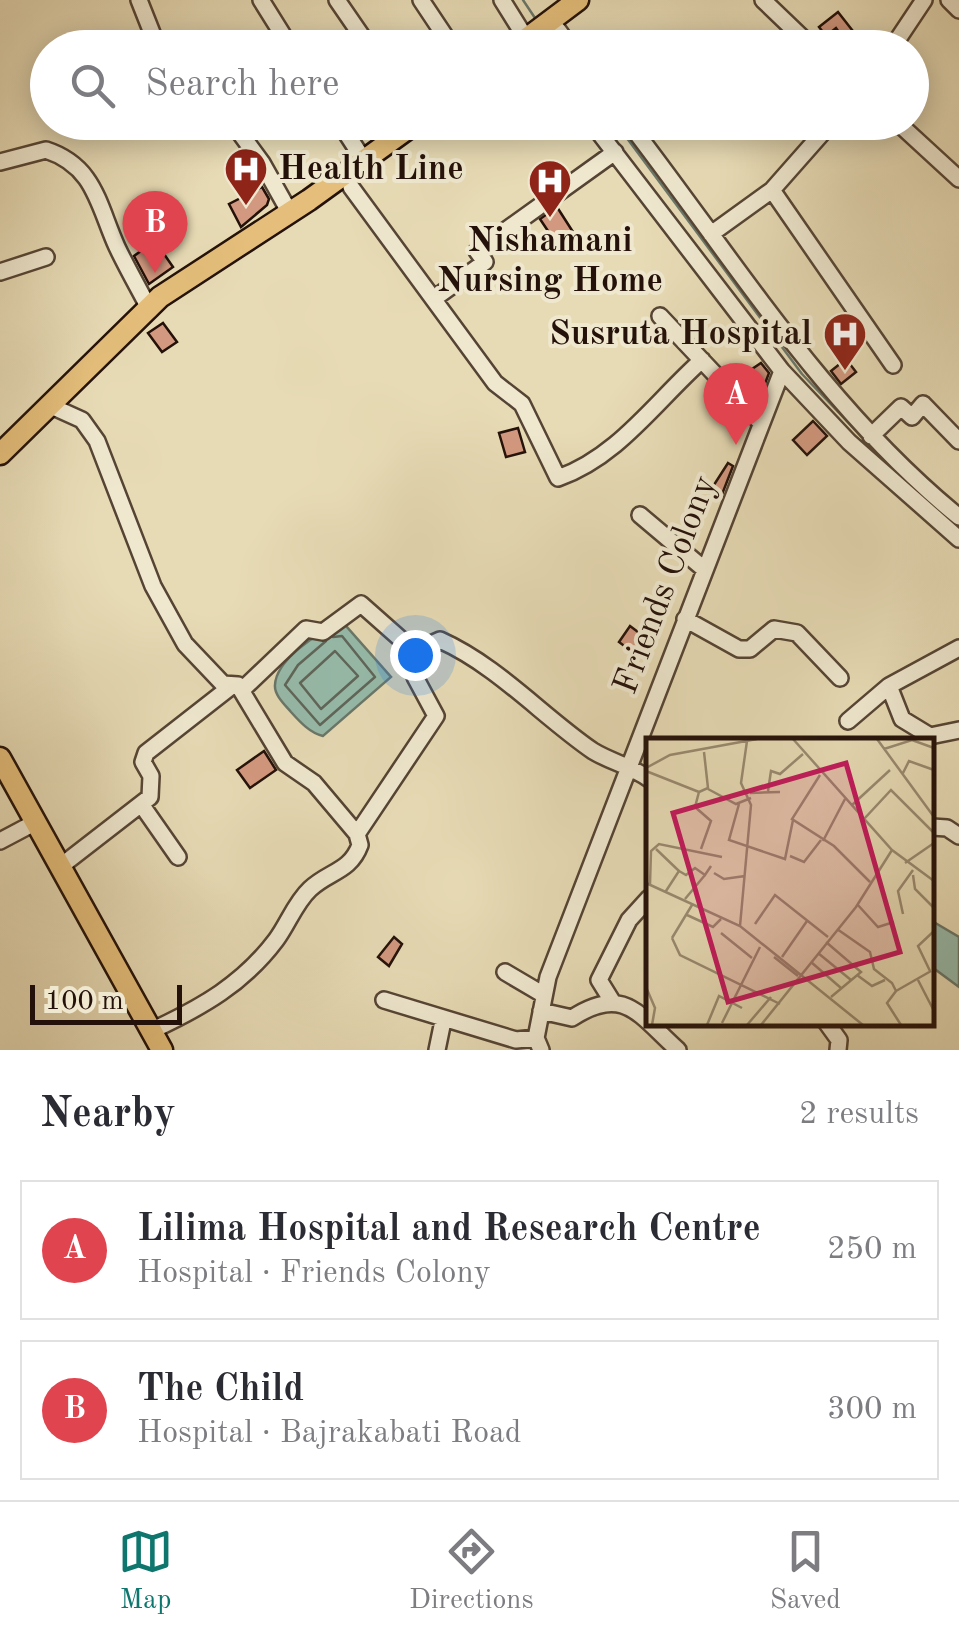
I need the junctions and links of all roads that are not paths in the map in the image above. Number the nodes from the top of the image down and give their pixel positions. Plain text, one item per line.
1 (139, 0) edge
2 (261, 0) edge
3 (337, 0) edge
4 (421, 0) edge
5 (502, 0) edge
6 (578, 0) edge
7 (597, 0) edge
8 (763, 0) edge
9 (924, 0) edge
10 (949, 0) edge
11 (959, 10) edge
12 (151, 30) edge
13 (280, 30) edge
14 (358, 30) edge
15 (441, 30) edge
16 (529, 30) edge
17 (546, 30) edge
18 (551, 30) edge
19 (794, 30) edge
20 (904, 30) edge
21 (246, 140) edge
22 (350, 140) edge
23 (393, 140) edge
24 (412, 140) edge
25 (606, 140) edge
26 (641, 140) edge
27 (816, 140) edge
28 (917, 140) edge
29 (615, 152) junction
30 (0, 162) edge
31 (364, 162) junction
32 (959, 179) edge
33 (350, 187) junction
34 (772, 190) junction
35 (290, 213) junction
36 (711, 234) junction
37 (46, 257) dead end
38 (0, 272) edge
39 (435, 298) junction
40 (150, 310) junction
41 (660, 316) dead end
42 (702, 360) junction
43 (892, 365) dead end
44 (782, 371) junction
45 (51, 406) junction
46 (760, 422) junction
47 (872, 436) junction
48 (959, 441) edge
49 (0, 454) edge
50 (640, 515) dead end
51 (959, 517) edge
52 (959, 540) edge
53 (704, 569) junction
54 (685, 619) junction
55 (959, 648) edge
56 (422, 658) junction
57 (840, 678) dead end
58 (889, 686) junction
59 (238, 688) junction
60 (848, 721) dead end
61 (959, 730) edge
62 (0, 758) edge
63 (629, 764) junction
64 (646, 777) edge
65 (141, 804) junction
66 (36, 822) junction
67 (934, 827) edge
68 (357, 834) junction
69 (959, 836) edge
70 (0, 841) edge
71 (178, 856) dead end
72 (61, 866) junction
73 (646, 901) edge
74 (505, 972) dead end
75 (384, 1000) dead end
76 (612, 1001) junction
77 (543, 1003) junction
78 (443, 1021) junction
79 (646, 1023) edge
80 (648, 1025) edge
81 (828, 1025) edge
82 (154, 1030) junction
83 (538, 1044) edge
84 (162, 1050) edge
85 (437, 1050) edge
86 (678, 1050) edge
87 (838, 1050) edge

1 - 12 street
2 - 13 street
3 - 14 street
4 - 15 street
5 - 16 street
6 - 17 main road
7 - 18 main road
8 - 19 street
9 - 20 street
10 - 11 street
21 - 35 street
22 - 31 street
23 - 31 main road
24 - 33 main road
25 - 29 street
26 - 36 street
27 - 34 street
28 - 32 street
29 - 39 street
29 - 44 street
30 - 40 street
31 - 35 main road
33 - 39 street
33 - 40 main road
34 - 36 street
34 - 43 street
35 - 40 main road
36 - 47 street
37 - 38 street
39 - 42 street
40 - 45 main road
41 - 42 street
42 - 46 street
44 - 46 street, Friends Colony
44 - 52 street
45 - 49 main road
45 - 59 street
46 - 53 street, Friends Colony
47 - 48 street
47 - 51 street
50 - 53 street
53 - 54 street, Friends Colony
54 - 57 street
54 - 63 street, Friends Colony
55 - 58 street
56 - 59 street
56 - 63 street
56 - 68 street
58 - 60 street
58 - 61 street
59 - 65 street
59 - 68 street
62 - 66 main road
63 - 64 street
63 - 77 street, Friends Colony
65 - 71 street
65 - 72 street
66 - 70 street
66 - 72 main road
67 - 69 street
68 - 82 street
72 - 82 main road
73 - 76 street
74 - 77 street
75 - 78 street, Friends Colony
76 - 77 street
76 - 79 street
77 - 83 street, Friends Colony
78 - 83 street, Friends Colony
78 - 85 street
80 - 86 street
81 - 87 street
82 - 84 main road

